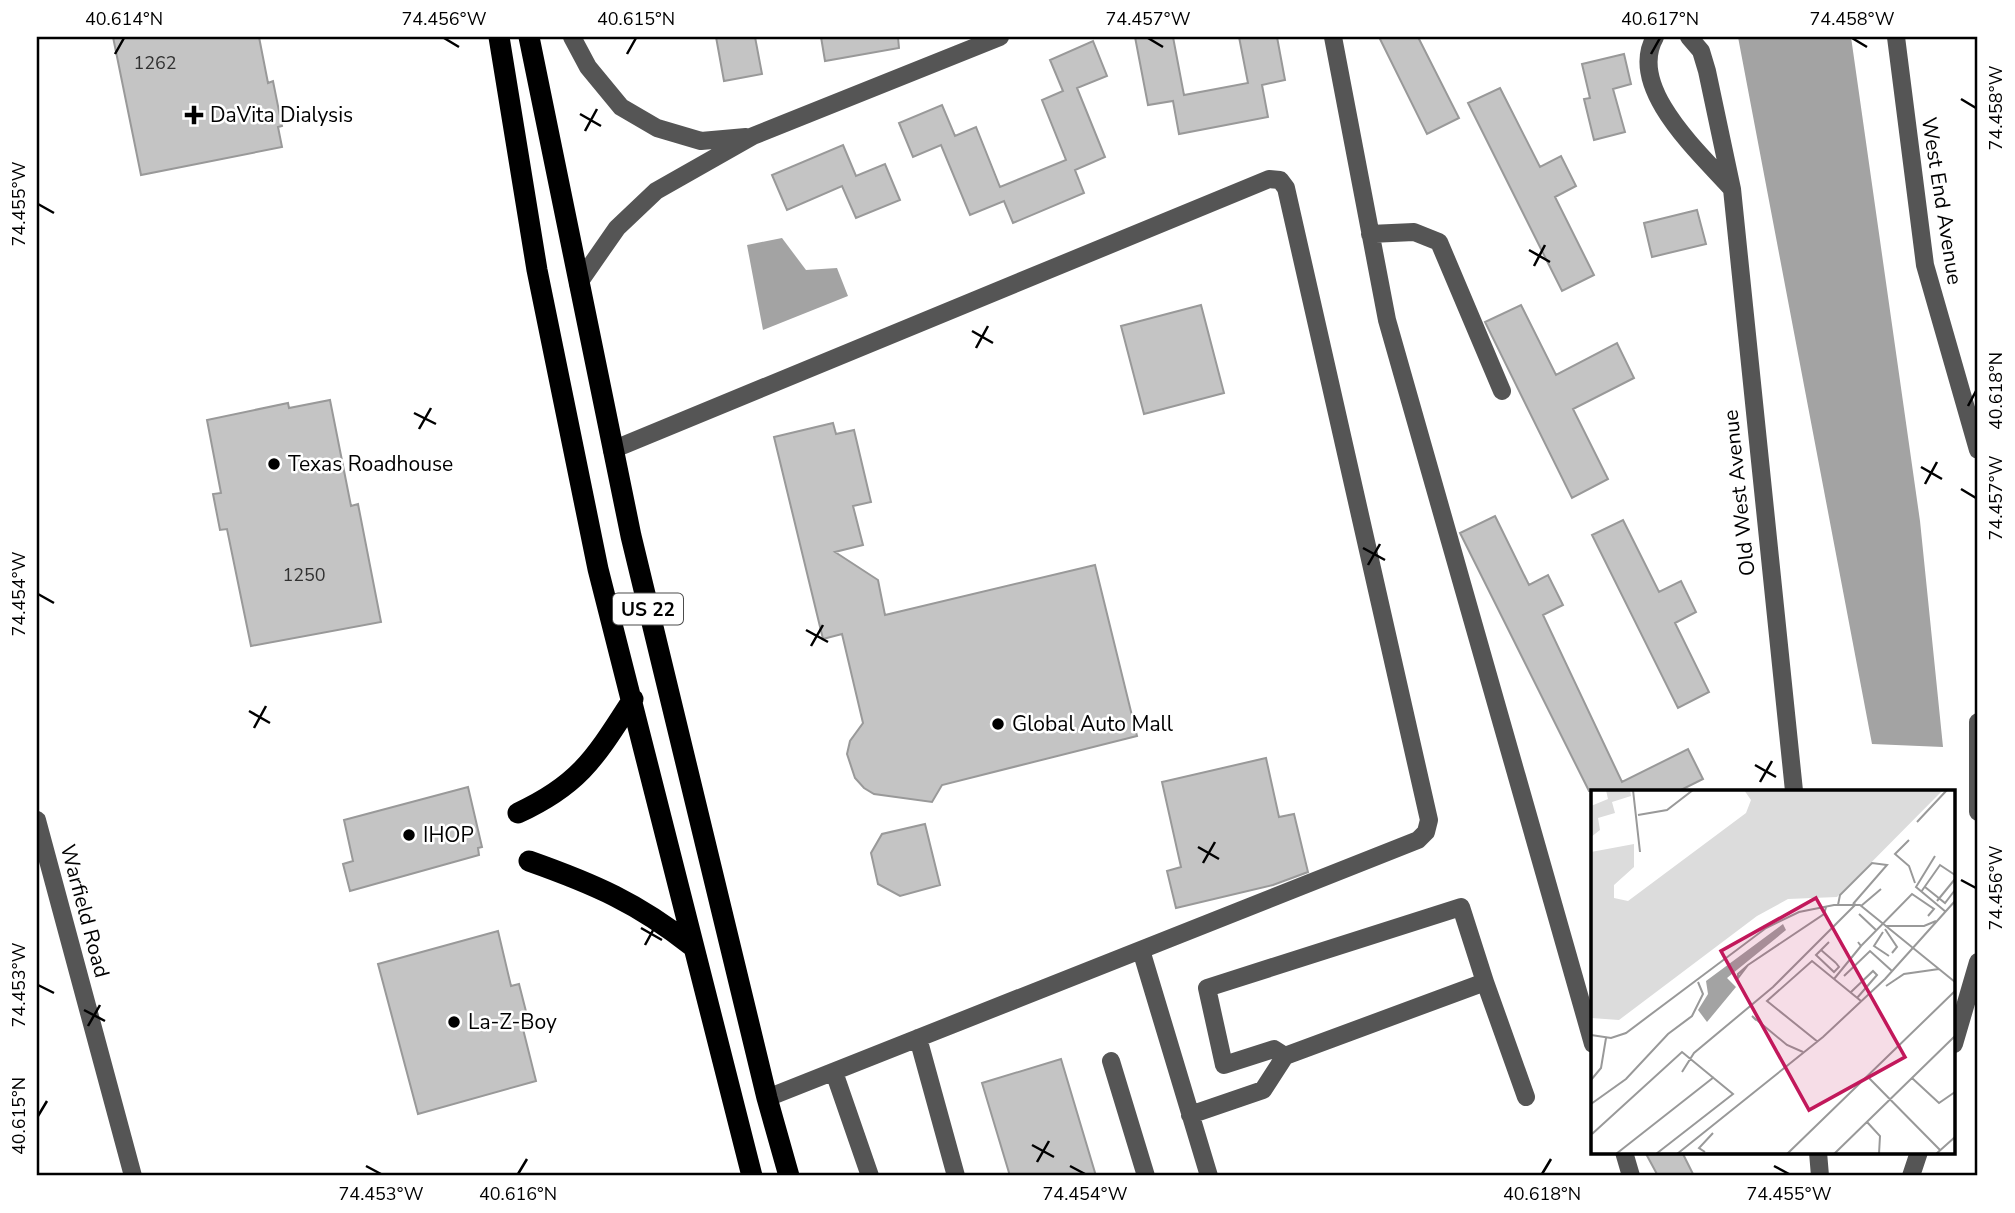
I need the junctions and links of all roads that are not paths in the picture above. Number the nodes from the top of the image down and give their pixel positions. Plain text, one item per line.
1 (499, 37) edge
2 (529, 37) edge
3 (572, 37) edge
4 (1000, 37) edge
5 (1333, 37) edge
6 (1655, 37) edge
7 (1689, 37) edge
8 (1896, 37) edge
9 (753, 136) junction
10 (1732, 189) junction
11 (1370, 234) junction
12 (578, 284) junction
13 (1502, 391) dead end
14 (612, 450) junction
15 (1978, 450) edge
16 (633, 699) junction
17 (1978, 722) edge
18 (1794, 790) edge
19 (1978, 812) edge
20 (518, 813) dead end
21 (37, 820) edge
22 (529, 860) dead end
23 (692, 946) junction
24 (1141, 950) junction
25 (1978, 962) edge
26 (1485, 982) junction
27 (1591, 1037) edge
28 (918, 1038) junction
29 (1955, 1041) edge
30 (1285, 1056) junction
31 (1111, 1061) dead end
32 (834, 1072) junction
33 (1527, 1097) dead end
34 (767, 1098) junction
35 (1190, 1115) junction
36 (1625, 1154) edge
37 (1818, 1154) edge
38 (1918, 1154) edge
39 (133, 1176) edge
40 (752, 1176) edge
41 (789, 1176) edge
42 (870, 1176) edge
43 (956, 1176) edge
44 (1146, 1176) edge
45 (1209, 1176) edge
46 (1631, 1176) edge
47 (1820, 1176) edge
48 (1911, 1176) edge

1 - 16 highway, US 22
2 - 12 highway, US 22
3 - 9 street
4 - 9 street
5 - 11 street
6 - 10 street
7 - 10 street, Old West Avenue
8 - 15 street, West End Avenue
9 - 12 street
10 - 18 street, Old West Avenue
11 - 13 street
11 - 27 street
12 - 14 highway, US 22
14 - 24 street
14 - 34 highway, US 22
16 - 20 highway
16 - 23 highway, US 22
17 - 19 street
21 - 39 street, Warfield Road
22 - 23 highway
23 - 40 highway, US 22
24 - 28 street
24 - 35 street
25 - 29 street
26 - 30 street
26 - 30 street
26 - 33 street
28 - 32 street
28 - 43 street
30 - 35 street
31 - 44 street
32 - 34 street
32 - 42 street
34 - 41 highway, US 22
35 - 45 street
36 - 46 street
37 - 47 street
38 - 48 street

